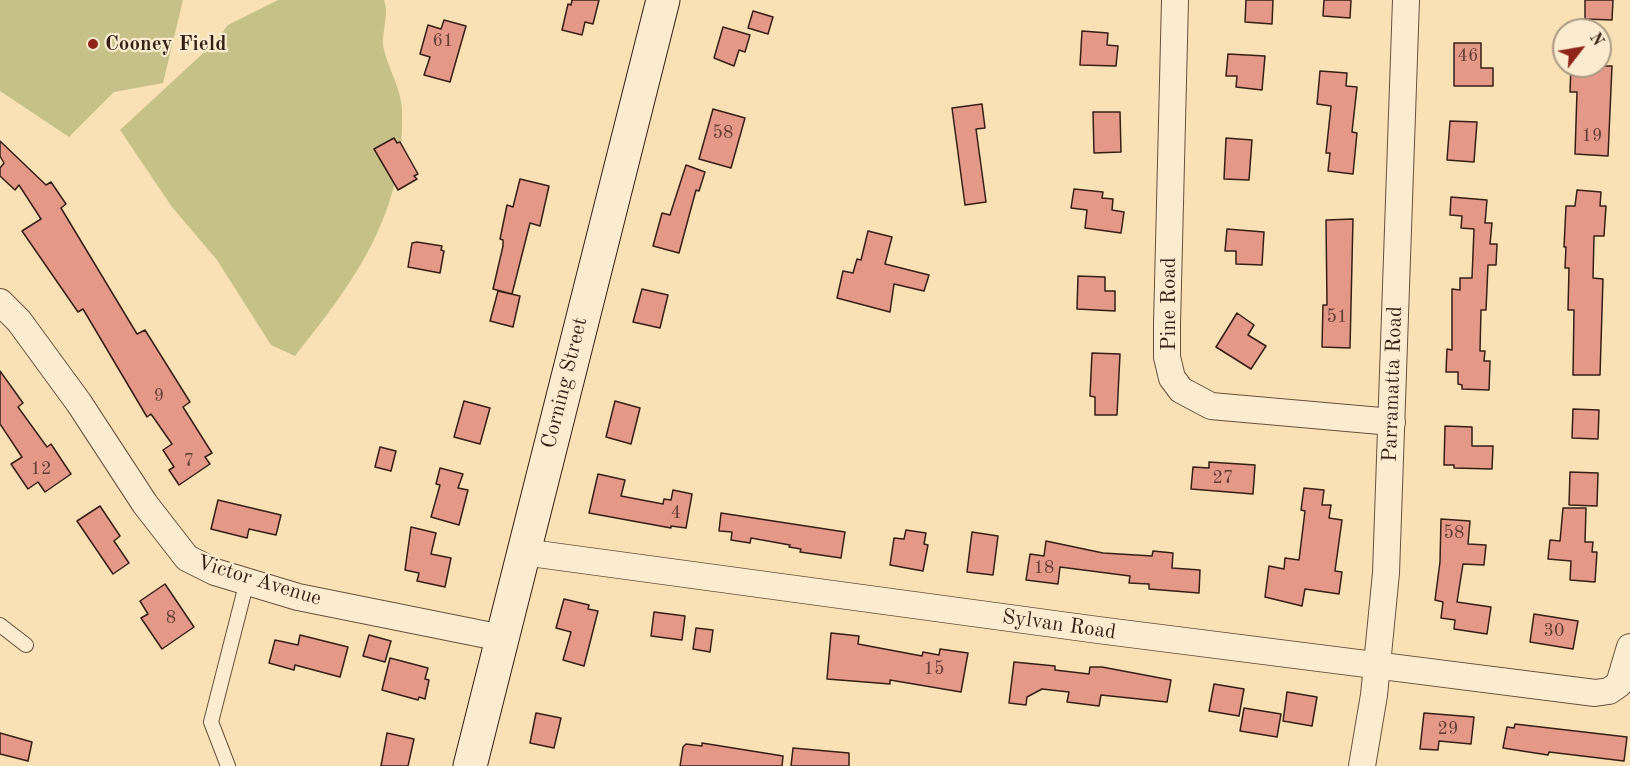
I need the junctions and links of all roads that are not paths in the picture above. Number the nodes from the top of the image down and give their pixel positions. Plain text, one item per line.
1 (663, 0) edge
2 (1174, 0) edge
3 (1406, 0) edge
4 (0, 302) edge
5 (1392, 422) junction
6 (523, 552) junction
7 (247, 581) junction
8 (0, 625) edge
9 (501, 638) junction
10 (26, 645) dead end
11 (1630, 647) edge
12 (1377, 664) junction
13 (228, 766) edge
14 (470, 766) edge
15 (1362, 766) edge

1 - 6 street, Corning Street
2 - 5 street, Pine Road
3 - 5 street, Parramatta Road
4 - 7 street, Victor Avenue
5 - 12 street, Parramatta Road
6 - 9 street, Corning Street
6 - 12 street, Sylvan Road
7 - 9 street, Victor Avenue
7 - 13 lane
8 - 10 lane
9 - 14 street, Corning Street
11 - 12 street, Sylvan Road
12 - 15 street, Parramatta Road

